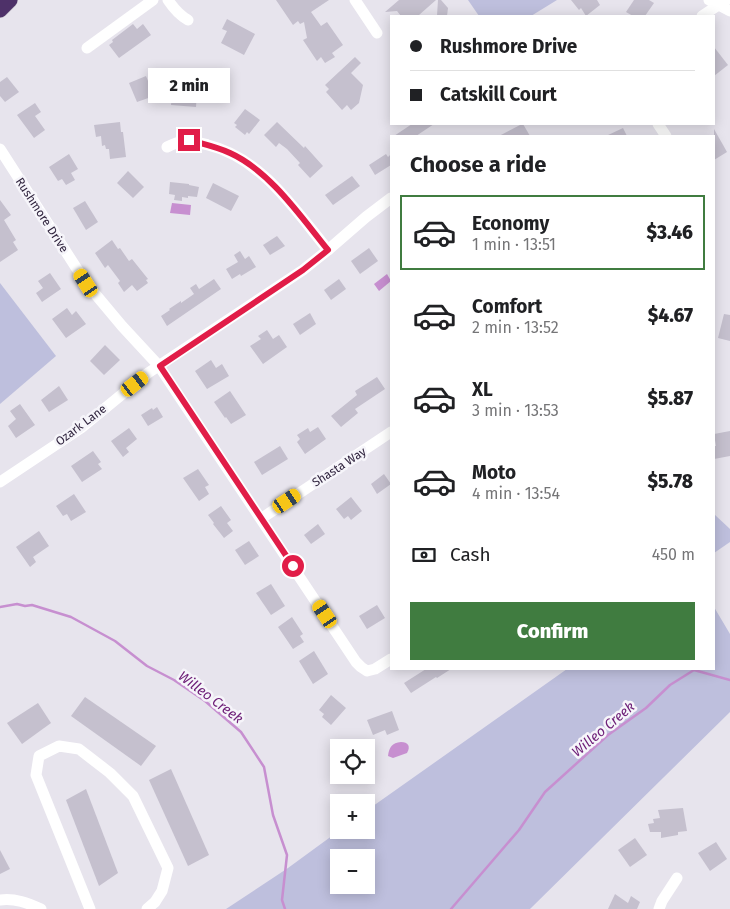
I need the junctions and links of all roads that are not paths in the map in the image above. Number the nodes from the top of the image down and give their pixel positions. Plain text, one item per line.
1 (10, 0) edge
2 (153, 0) edge
3 (168, 0) edge
4 (355, 0) edge
5 (718, 2) edge
6 (0, 10) edge
7 (730, 11) edge
8 (703, 15) edge
9 (188, 20) dead end
10 (377, 33) dead end
11 (86, 48) dead end
12 (167, 147) dead end
13 (0, 149) edge
14 (390, 199) edge
15 (328, 250) junction
16 (160, 366) junction
17 (390, 433) edge
18 (0, 482) edge
19 (262, 518) junction
20 (390, 660) edge
21 (677, 878) dead end
22 (0, 900) edge
23 (41, 909) edge
24 (90, 909) edge
25 (147, 909) edge
26 (659, 909) edge

1 - 6 highway
2 - 11 street
3 - 9 street
4 - 10 street
5 - 7 street
5 - 8 street
12 - 15 street
13 - 16 street, Rushmore Drive
14 - 15 street, Ozark Lane
15 - 16 street, Ozark Lane
16 - 18 street, Ozark Lane
16 - 19 street, Rushmore Drive
17 - 19 street, Shasta Way
19 - 20 street, Rushmore Drive
21 - 26 street
22 - 23 street
24 - 25 street

